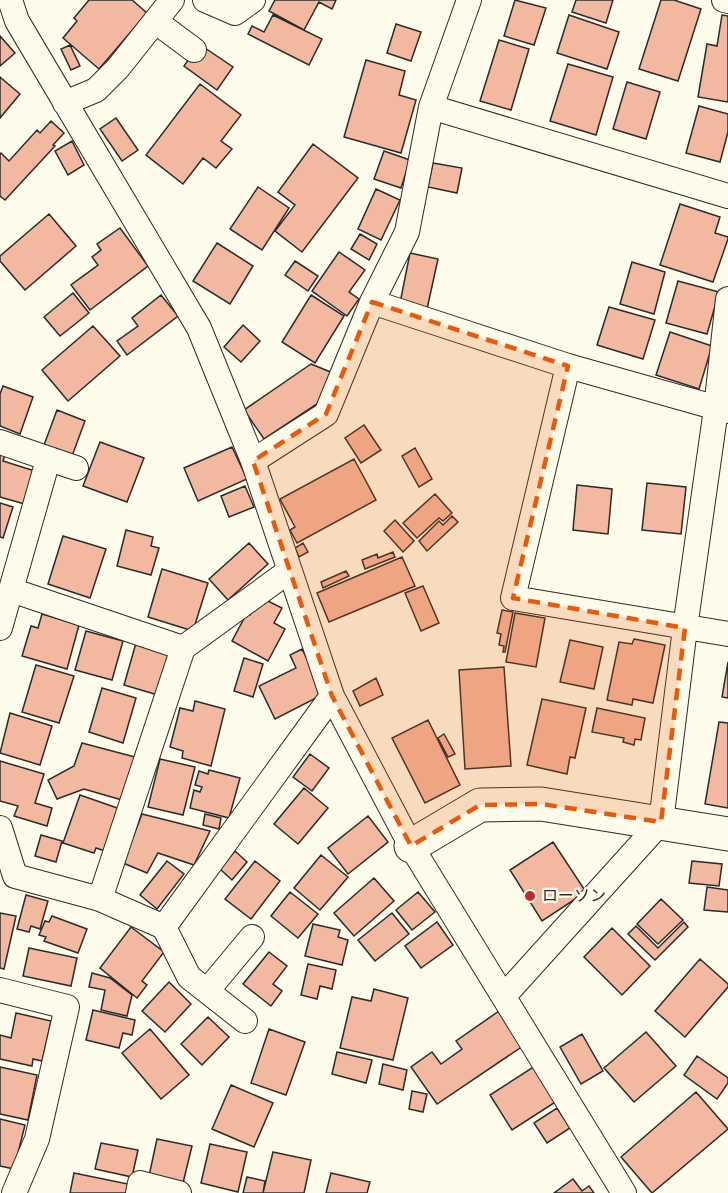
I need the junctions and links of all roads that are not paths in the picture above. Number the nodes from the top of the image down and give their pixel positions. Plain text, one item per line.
1 (10, 0) edge
2 (172, 0) edge
3 (205, 0) edge
4 (469, 0) edge
5 (247, 13) edge
6 (155, 21) junction
7 (194, 50) dead end
8 (65, 103) junction
9 (431, 107) junction
10 (728, 196) edge
11 (728, 299) edge
12 (372, 302) junction
13 (568, 366) junction
14 (722, 410) edge
15 (0, 442) edge
16 (48, 460) junction
17 (253, 461) junction
18 (75, 468) dead end
19 (289, 571) junction
20 (11, 590) junction
21 (0, 628) edge
22 (685, 628) junction
23 (728, 634) edge
24 (183, 648) junction
25 (332, 696) junction
26 (661, 822) junction
27 (0, 828) edge
28 (728, 834) edge
29 (411, 846) junction
30 (100, 899) junction
31 (164, 927) junction
32 (252, 937) dead end
33 (0, 990) edge
34 (207, 991) junction
35 (504, 996) junction
36 (245, 1021) dead end
37 (14, 1193) edge
38 (138, 1193) edge
39 (179, 1193) edge
40 (624, 1193) edge

1 - 8 street
2 - 6 street
3 - 5 street
4 - 9 street
6 - 7 street
6 - 8 street
8 - 17 street
9 - 10 street
9 - 12 street
11 - 14 street
12 - 13 street
12 - 17 street
13 - 14 street
13 - 22 street
14 - 22 street
15 - 16 street
16 - 18 street
16 - 20 street
17 - 19 street
19 - 24 street
19 - 25 street
20 - 21 street
20 - 24 street
22 - 23 street
22 - 26 street
24 - 30 street
25 - 29 street
25 - 31 street
26 - 28 street
26 - 29 street
26 - 35 street
27 - 30 street
29 - 35 street
30 - 31 street
31 - 34 street
32 - 34 street
33 - 37 street
34 - 36 street
35 - 40 street
38 - 39 street

